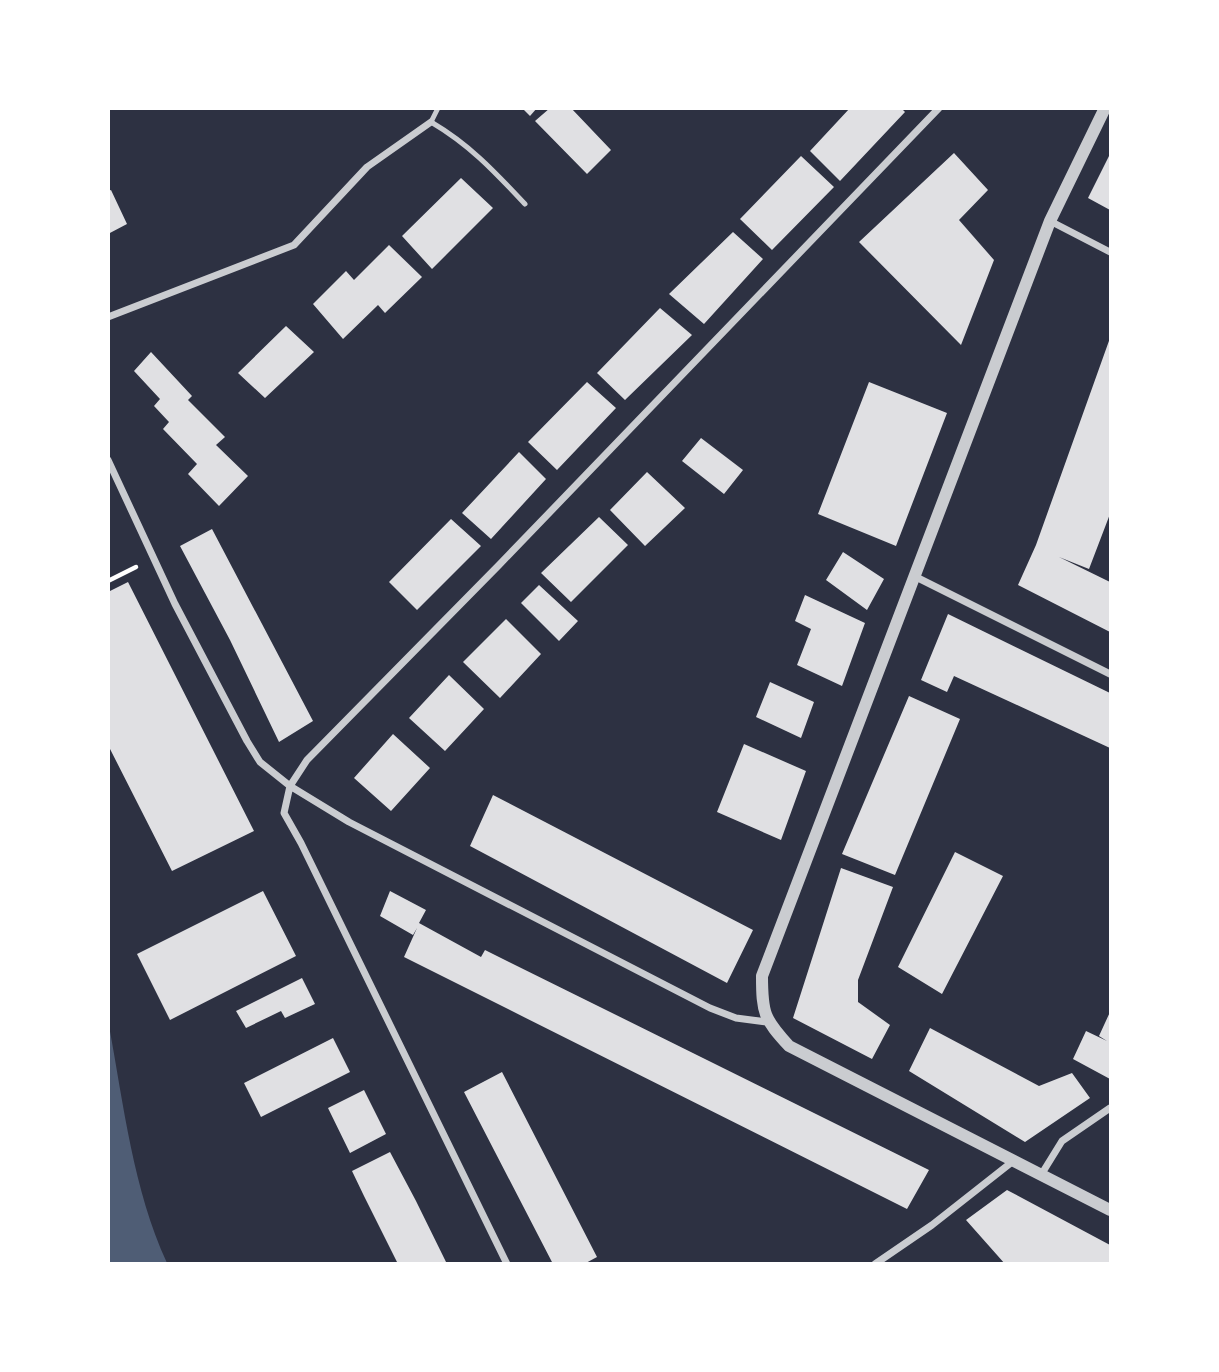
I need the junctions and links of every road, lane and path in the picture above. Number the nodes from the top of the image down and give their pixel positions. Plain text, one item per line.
1 (438, 108) edge
2 (939, 108) edge
3 (1105, 108) edge
4 (431, 122) junction
5 (525, 204) dead end
6 (1050, 221) junction
7 (1111, 252) edge
8 (108, 317) edge
9 (108, 460) edge
10 (154, 557) junction
11 (916, 576) junction
12 (108, 581) edge
13 (1111, 674) edge
14 (290, 786) junction
15 (767, 1022) junction
16 (1111, 1108) edge
17 (1012, 1162) junction
18 (1041, 1175) junction
19 (1111, 1210) edge
20 (508, 1264) edge
21 (876, 1264) edge

1 - 4 lane
2 - 14 street
3 - 6 street
4 - 5 lane
4 - 8 street
6 - 7 street
6 - 11 street
9 - 10 street
10 - 12 path
10 - 14 street
11 - 13 street
11 - 15 street
14 - 15 street
14 - 20 street
15 - 17 street
16 - 18 street
17 - 18 street
17 - 21 street
18 - 19 street

